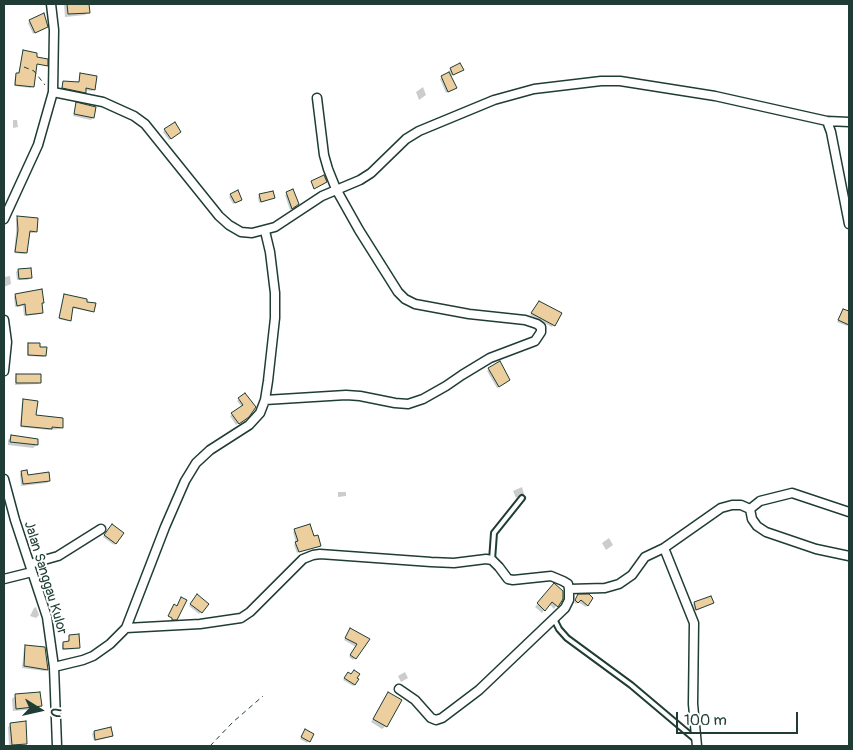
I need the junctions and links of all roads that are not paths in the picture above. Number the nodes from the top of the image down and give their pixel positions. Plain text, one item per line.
1 (51, 4) edge
2 (53, 92) junction
3 (318, 98) dead end
4 (827, 121) junction
5 (849, 122) edge
6 (336, 189) junction
7 (4, 219) edge
8 (849, 224) edge
9 (265, 231) junction
10 (4, 320) edge
11 (4, 371) edge
12 (265, 400) junction
13 (4, 479) edge
14 (522, 498) dead end
15 (750, 509) junction
16 (849, 512) edge
17 (101, 529) dead end
18 (664, 548) junction
19 (849, 556) edge
20 (492, 560) junction
21 (31, 568) junction
22 (4, 579) edge
23 (569, 589) junction
24 (554, 619) junction
25 (126, 628) junction
26 (54, 666) junction
27 (399, 689) dead end
28 (696, 743) edge
29 (57, 746) edge

1 - 2 street
2 - 7 street
2 - 9 street
3 - 6 street
4 - 5 street
4 - 6 street
4 - 8 street
6 - 9 street
6 - 12 street
9 - 12 street
10 - 11 street
12 - 25 street
13 - 21 street, Jalan Sanggau Kulor
14 - 20 lane
15 - 16 street
15 - 18 street
15 - 19 street
17 - 21 street
18 - 23 street
18 - 28 street
20 - 23 street
20 - 25 street
21 - 22 street
21 - 26 street, Jalan Sanggau Kulor
23 - 24 street
24 - 27 street
24 - 28 lane
25 - 26 street
26 - 29 street, Jalan Sanggau Kulor

